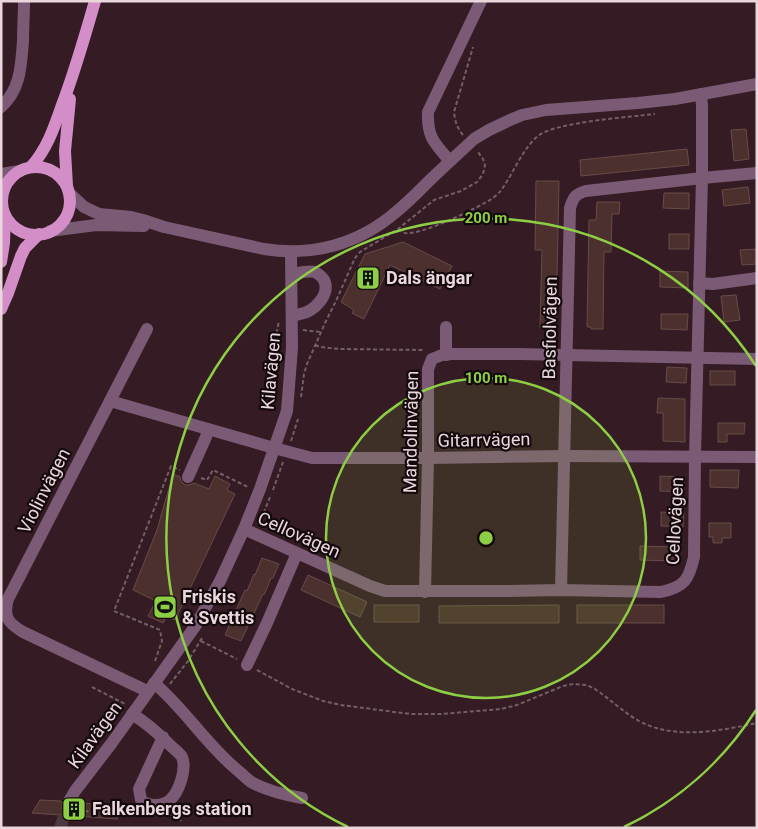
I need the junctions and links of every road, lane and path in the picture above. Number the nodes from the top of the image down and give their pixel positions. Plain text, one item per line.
1 (24, 1) edge
2 (95, 1) edge
3 (482, 1) edge
4 (473, 46) dead end
5 (73, 74) junction
6 (757, 84) edge
7 (701, 94) junction
8 (1, 107) edge
9 (663, 113) dead end
10 (465, 136) dead end
11 (450, 161) junction
12 (25, 169) junction
13 (757, 173) edge
14 (1, 174) edge
15 (702, 178) junction
16 (68, 190) junction
17 (3, 207) edge
18 (164, 227) junction
19 (398, 229) dead end
20 (44, 233) junction
21 (291, 252) junction
22 (1, 262) edge
23 (292, 274) junction
24 (757, 278) edge
25 (699, 284) junction
26 (1, 308) edge
27 (292, 315) junction
28 (446, 327) dead end
29 (147, 329) dead end
30 (302, 330) dead end
31 (321, 332) dead end
32 (446, 354) junction
33 (566, 355) junction
34 (698, 358) junction
35 (757, 359) edge
36 (110, 401) junction
37 (208, 429) junction
38 (274, 448) junction
39 (564, 456) junction
40 (695, 457) junction
41 (428, 458) junction
42 (757, 458) edge
43 (167, 464) dead end
44 (171, 466) junction
45 (188, 476) junction
46 (259, 492) junction
47 (244, 529) junction
48 (297, 553) junction
49 (561, 590) junction
50 (425, 592) junction
51 (160, 630) dead end
52 (201, 640) dead end
53 (247, 665) junction
54 (92, 687) dead end
55 (151, 687) junction
56 (130, 710) junction
57 (757, 722) edge
58 (163, 738) junction
59 (302, 798) dead end
60 (74, 806) joint
61 (144, 811) dead end
62 (96, 812) junction
63 (97, 816) dead end

1 - 8 street
2 - 5 main road
3 - 11 street
4 - 10 path
5 - 12 main road
5 - 16 main road
6 - 7 street
7 - 11 street
7 - 15 street, Cellovägen
9 - 19 path
11 - 21 street
12 - 14 street
12 - 16 main road
12 - 17 main road
13 - 15 street
15 - 25 street, Cellovägen
15 - 33 street, Basfiolvägen
16 - 18 street
16 - 20 main road
17 - 20 main road
17 - 22 main road
18 - 20 street
18 - 21 street
20 - 26 main road
21 - 23 street, Kilavägen
23 - 27 street, Kilavägen
23 - 27 street
24 - 25 street
25 - 34 street, Cellovägen
27 - 38 street, Kilavägen
28 - 32 street
29 - 36 street, Violinvägen
30 - 31 path
32 - 33 street
32 - 41 street, Mandolinvägen
33 - 34 street
33 - 39 street, Basfiolvägen
34 - 35 street
34 - 40 street, Cellovägen
36 - 37 street
36 - 55 street, Violinvägen
37 - 38 street
37 - 45 street
38 - 41 street, Gitarrvägen
38 - 46 street, Kilavägen
39 - 40 street, Gitarrvägen
39 - 41 street, Gitarrvägen
39 - 49 street, Basfiolvägen
40 - 42 street, Gitarrvägen
40 - 49 street, Cellovägen
41 - 50 street, Mandolinvägen
43 - 44 path
44 - 45 path
44 - 51 path
45 - 46 path
46 - 47 street, Kilavägen
47 - 48 street, Cellovägen
47 - 55 street, Kilavägen
48 - 50 street, Cellovägen
48 - 53 street
49 - 50 street, Cellovägen
52 - 53 path
53 - 57 path
54 - 56 path
55 - 56 street, Kilavägen
55 - 59 street, Violinvägen
56 - 58 street
56 - 60 street, Kilavägen
58 - 58 street
60 - 62 path
61 - 62 path
62 - 63 path

